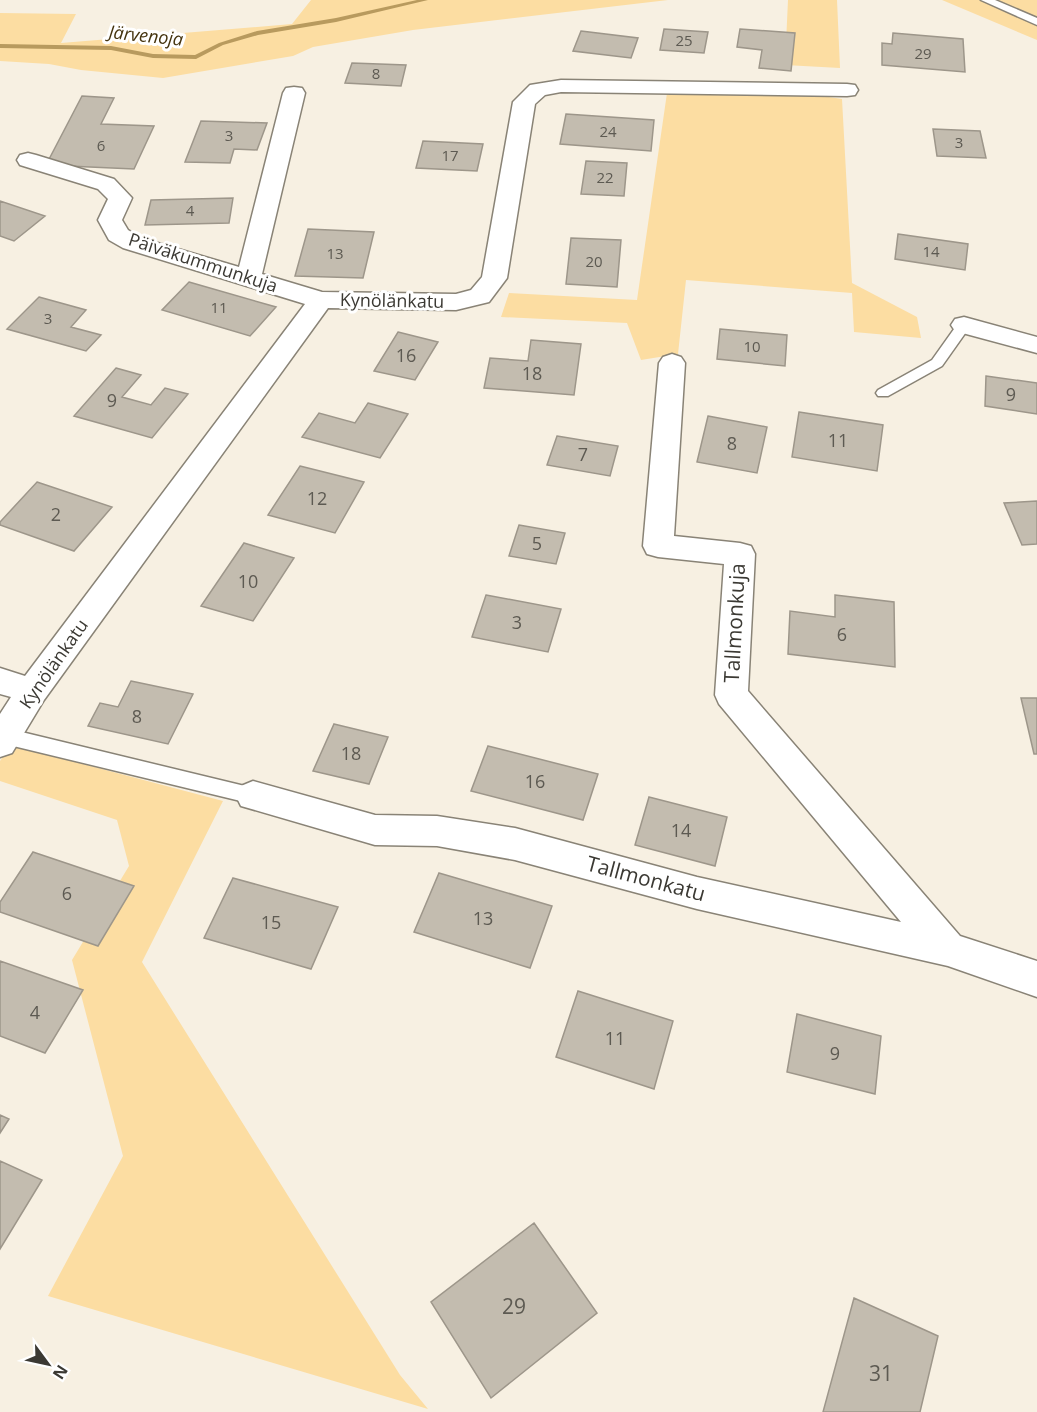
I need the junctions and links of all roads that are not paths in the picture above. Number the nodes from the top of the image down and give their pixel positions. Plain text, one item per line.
1 (986, 0) edge
2 (1037, 22) edge
3 (847, 90) dead end
4 (294, 93) dead end
5 (28, 160) dead end
6 (249, 278) junction
7 (321, 300) junction
8 (964, 325) joint
9 (1037, 345) edge
10 (672, 363) dead end
11 (883, 393) dead end
12 (0, 681) edge
13 (32, 691) junction
14 (3, 739) edge
15 (253, 796) joint
16 (948, 949) junction
17 (1037, 979) edge

1 - 2 lane
3 - 7 street, Kynölänkatu
4 - 6 street
5 - 6 street, Päiväkummunkuja
6 - 7 street, Päiväkummunkuja
7 - 13 street, Kynölänkatu
8 - 9 street
8 - 11 lane
10 - 16 street, Tallmonkuja
12 - 13 street
13 - 14 street, Kynölänkatu
14 - 15 lane
15 - 16 street, Tallmonkatu
16 - 17 street, Tallmonkatu

